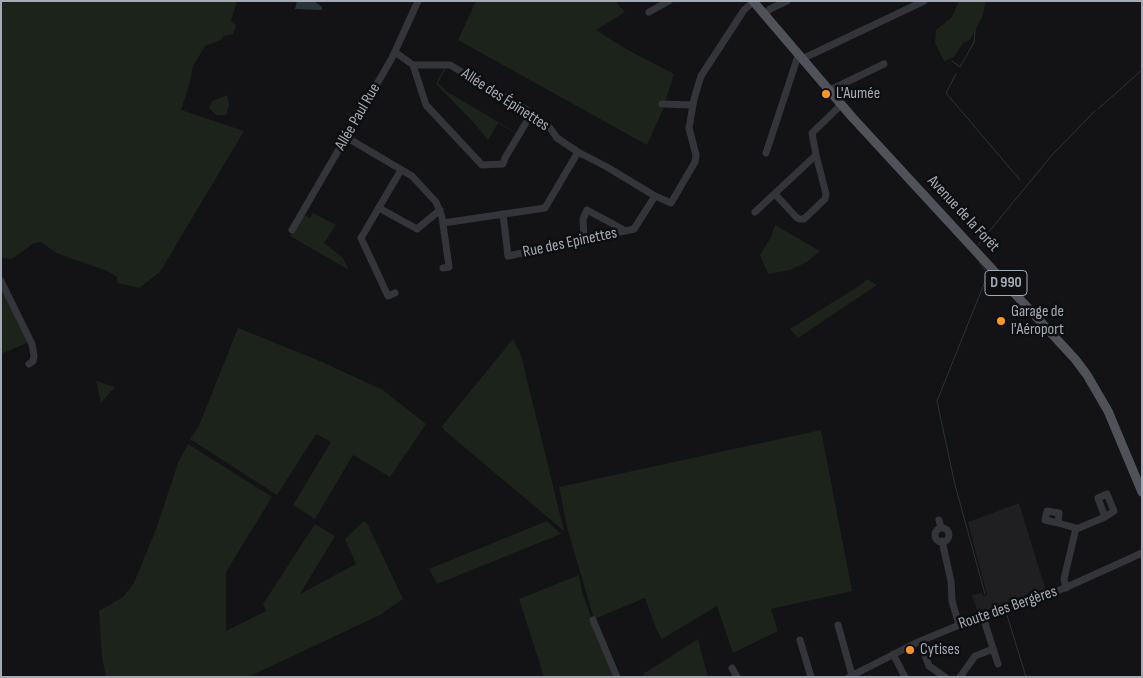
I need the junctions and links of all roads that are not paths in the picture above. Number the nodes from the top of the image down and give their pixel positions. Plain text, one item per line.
1 (418, 1) edge
2 (669, 1) edge
3 (787, 1) edge
4 (924, 1) edge
5 (753, 2) edge
6 (649, 12) dead end
7 (764, 15) junction
8 (395, 52) junction
9 (801, 58) junction
10 (413, 64) junction
11 (884, 64) dead end
12 (828, 91) junction
13 (662, 104) dead end
14 (693, 105) junction
15 (841, 105) junction
16 (530, 116) junction
17 (346, 138) junction
18 (578, 152) junction
19 (766, 153) dead end
20 (816, 155) junction
21 (401, 170) junction
22 (775, 194) junction
23 (655, 196) junction
24 (379, 208) junction
25 (440, 210) junction
26 (755, 212) dead end
27 (503, 214) junction
28 (443, 223) junction
29 (292, 230) dead end
30 (626, 231) junction
31 (584, 239) junction
32 (443, 268) dead end
33 (1, 281) edge
34 (394, 293) dead end
35 (29, 364) dead end
36 (1141, 492) edge
37 (1105, 517) dead end
38 (939, 520) dead end
39 (1058, 523) dead end
40 (1076, 528) junction
41 (1142, 553) edge
42 (1066, 588) junction
43 (983, 617) junction
44 (593, 620) dead end
45 (838, 625) dead end
46 (959, 625) junction
47 (800, 640) dead end
48 (920, 642) junction
49 (993, 649) junction
50 (893, 654) junction
51 (998, 664) dead end
52 (732, 668) dead end
53 (850, 676) edge
54 (617, 677) edge
55 (737, 677) edge
56 (812, 677) edge
57 (906, 677) edge
58 (945, 677) edge
59 (960, 677) edge

1 - 8 street, Allée Paul Rue
2 - 6 street
3 - 7 street
4 - 9 street
5 - 7 main road, Avenue de la Forêt / D 990
5 - 14 street
7 - 9 main road, Avenue de la Forêt / D 990
8 - 10 street
8 - 17 street, Allée Paul Rue
9 - 12 main road, Avenue de la Forêt / D 990
9 - 19 street
10 - 16 street, Allée des Épinettes
10 - 16 street
11 - 12 street
12 - 15 main road, Avenue de la Forêt / D 990
13 - 14 street
14 - 23 street
15 - 20 street
15 - 36 main road, Avenue de la Forêt / D 990
16 - 18 street, Allée des Épinettes
17 - 21 street
17 - 29 street, Allée Paul Rue
18 - 23 street, Allée des Épinettes
18 - 27 street
20 - 22 street
20 - 22 street
21 - 24 street
21 - 25 street
22 - 26 street
23 - 30 street, Rue des Epinettes
24 - 25 street
24 - 34 street
25 - 28 street
27 - 28 street
27 - 31 street, Rue des Epinettes
28 - 32 street
30 - 31 street, Rue des Epinettes
30 - 31 street
33 - 35 street
37 - 40 street
38 - 46 street
39 - 40 street
40 - 42 street
41 - 42 street, Route des Bergères
42 - 43 street, Route des Bergères
43 - 46 street, Route des Bergères
43 - 49 street
44 - 54 street
45 - 53 street
46 - 48 street, Route des Bergères
47 - 56 street
48 - 50 street, Route des Bergères
48 - 58 street
49 - 51 street
49 - 59 street
50 - 53 street, Route des Bergères
50 - 57 street
52 - 55 street

